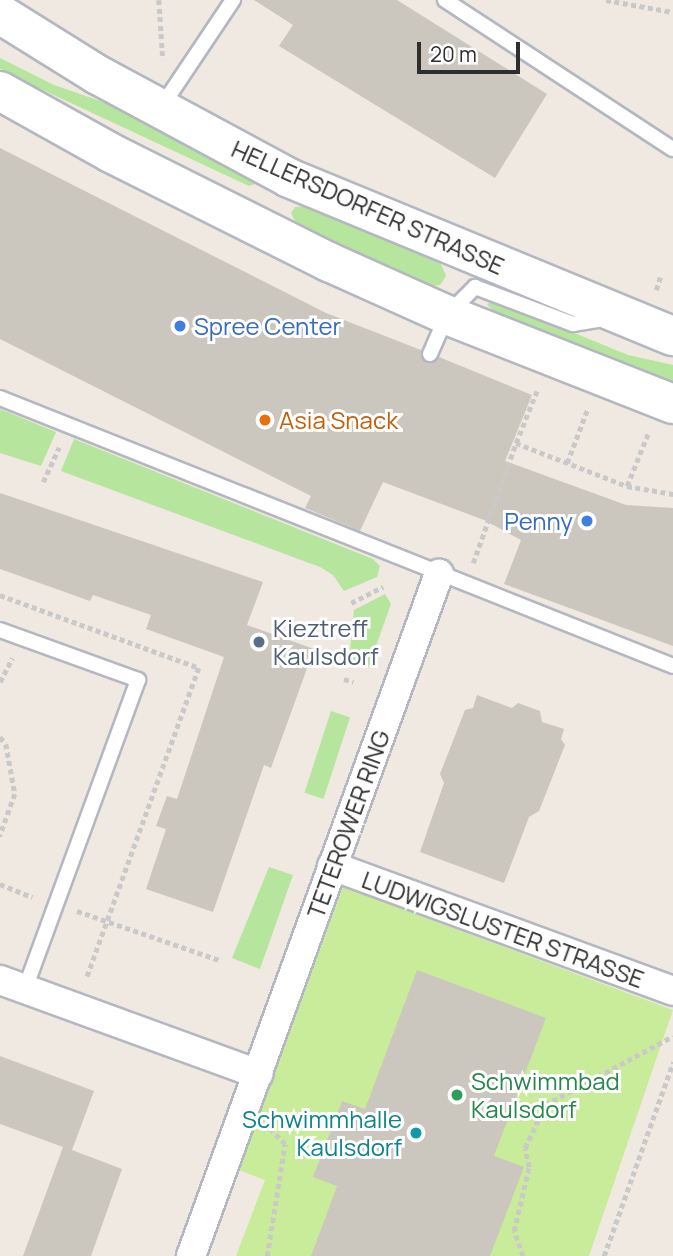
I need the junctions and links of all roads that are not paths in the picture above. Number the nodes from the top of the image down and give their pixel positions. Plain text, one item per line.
1 (233, 0) edge
2 (445, 0) edge
3 (0, 14) edge
4 (0, 91) edge
5 (162, 92) junction
6 (68, 129) junction
7 (673, 149) edge
8 (289, 178) junction
9 (447, 315) junction
10 (622, 316) junction
11 (673, 336) edge
12 (430, 354) dead end
13 (0, 398) edge
14 (662, 415) edge
15 (439, 574) junction
16 (0, 630) edge
17 (673, 666) edge
18 (332, 866) junction
19 (13, 984) edge
20 (673, 991) edge
21 (258, 1074) junction
22 (191, 1256) edge

1 - 5 lane
2 - 7 lane
3 - 5 main road, HELLERSDORFER STRASSE
4 - 6 main road
5 - 8 main road, HELLERSDORFER STRASSE
6 - 8 main road
6 - 9 main road
8 - 10 main road, HELLERSDORFER STRASSE
9 - 10 lane
9 - 12 lane
9 - 14 main road
10 - 11 main road, HELLERSDORFER STRASSE
13 - 15 lane
15 - 17 lane
15 - 18 street, TETEROWER RING
16 - 19 lane
18 - 20 street, LUDWIGSLUSTER STRASSE
18 - 21 street, TETEROWER RING
19 - 21 street
21 - 22 street, TETEROWER RING

